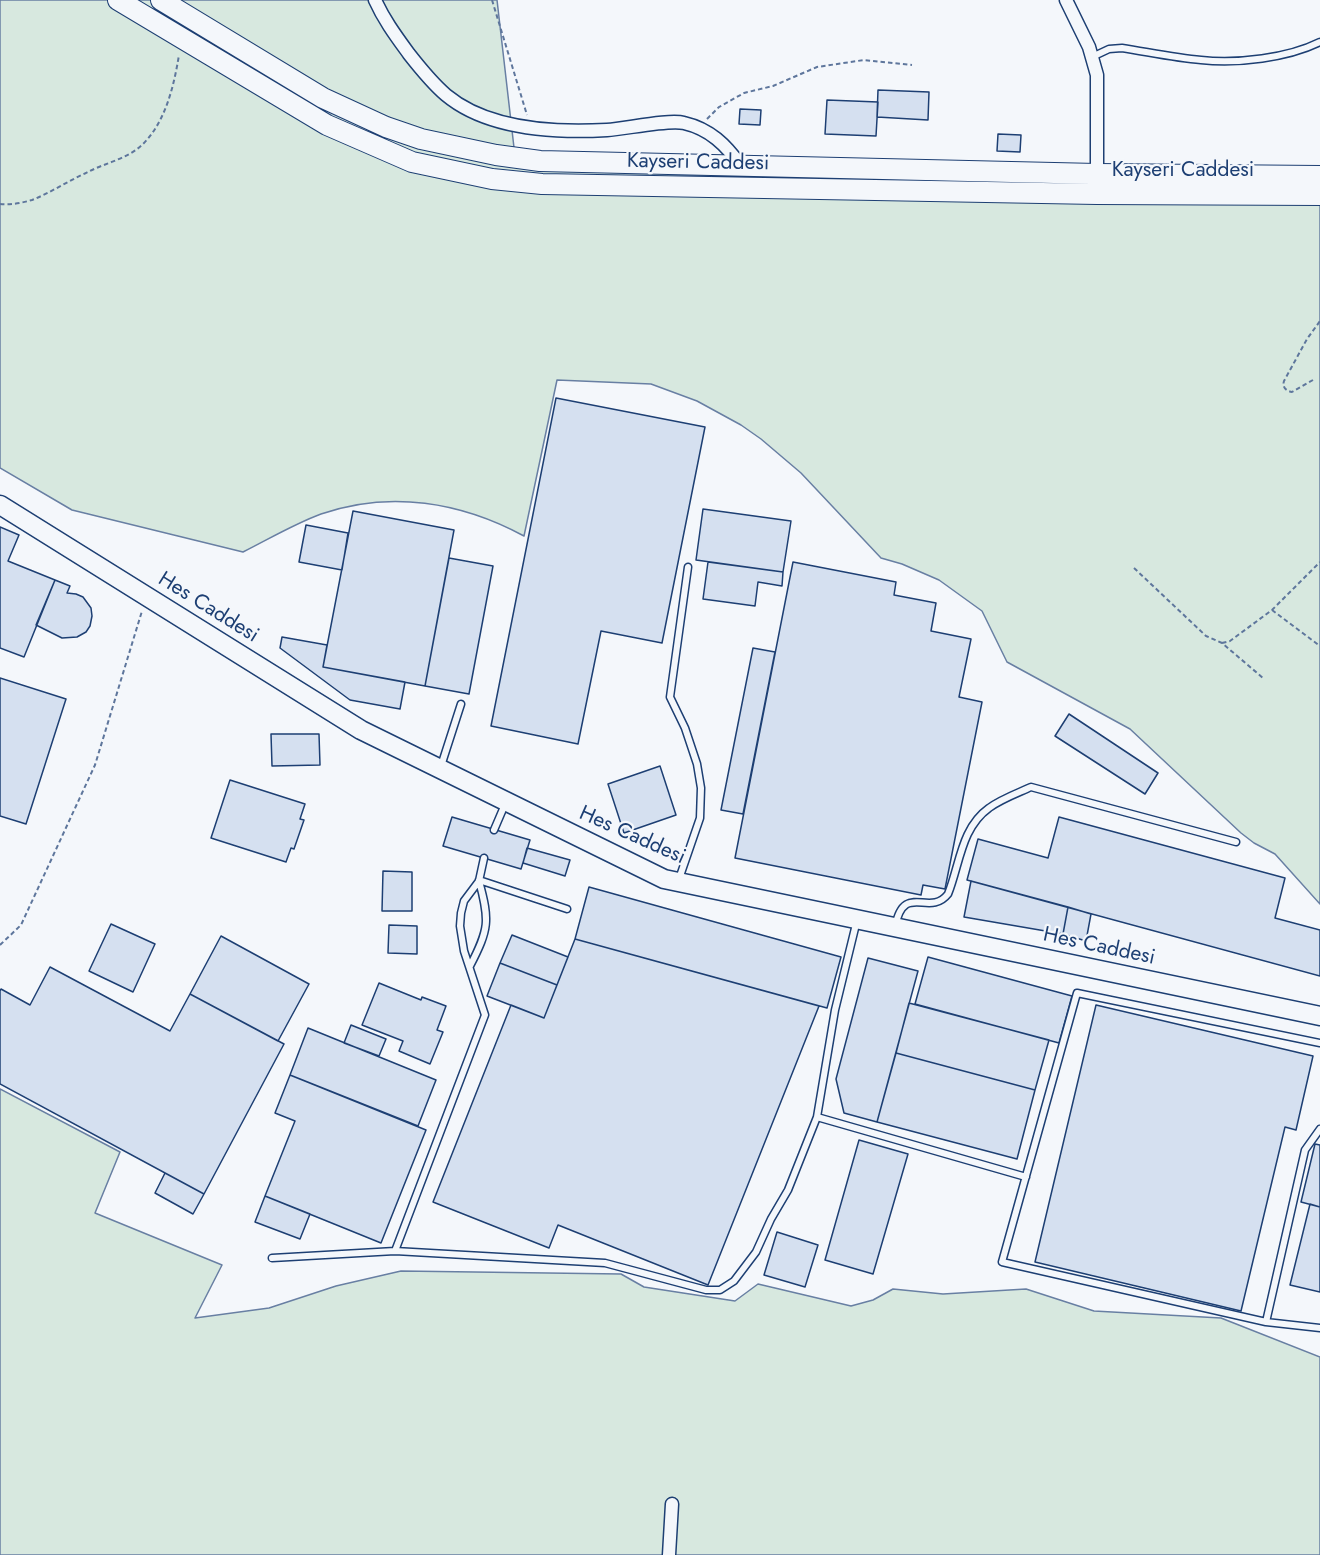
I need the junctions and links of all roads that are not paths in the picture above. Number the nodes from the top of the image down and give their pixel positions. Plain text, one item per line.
1 (118, 0) edge
2 (161, 0) edge
3 (375, 0) edge
4 (1066, 0) edge
5 (1320, 42) edge
6 (1092, 57) junction
7 (741, 166) junction
8 (1097, 174) junction
9 (1320, 176) edge
10 (1097, 194) junction
11 (1320, 195) edge
12 (0, 505) edge
13 (688, 567) dead end
14 (461, 704) dead end
15 (440, 769) junction
16 (506, 801) junction
17 (494, 830) dead end
18 (1236, 842) dead end
19 (484, 858) dead end
20 (479, 880) junction
21 (678, 882) junction
22 (567, 909) dead end
23 (857, 919) junction
24 (895, 927) junction
25 (470, 966) junction
26 (1320, 1016) edge
27 (1320, 1043) edge
28 (817, 1117) junction
29 (1320, 1129) edge
30 (1026, 1177) junction
31 (395, 1251) junction
32 (272, 1258) dead end
33 (1266, 1322) junction
34 (1320, 1328) edge
35 (672, 1504) dead end
36 (669, 1555) edge

1 - 10 main road, Kayseri Caddesi
2 - 7 main road, Kayseri Caddesi
3 - 7 street
4 - 6 street
5 - 6 lane
6 - 8 street
7 - 8 main road, Kayseri Caddesi
8 - 9 main road, Kayseri Caddesi
8 - 10 main road
10 - 11 main road, Kayseri Caddesi
12 - 15 street, Hes Caddesi
13 - 21 lane
14 - 15 lane
15 - 16 street, Hes Caddesi
16 - 17 lane
16 - 21 street, Hes Caddesi
18 - 24 lane
19 - 20 lane
20 - 22 lane
20 - 25 lane
20 - 25 lane
21 - 23 street, Hes Caddesi
23 - 24 street, Hes Caddesi
23 - 28 lane
24 - 26 street, Hes Caddesi
25 - 31 lane
27 - 30 lane
28 - 30 lane
28 - 31 lane
29 - 33 lane
30 - 33 lane
31 - 32 lane
33 - 34 lane
35 - 36 street

